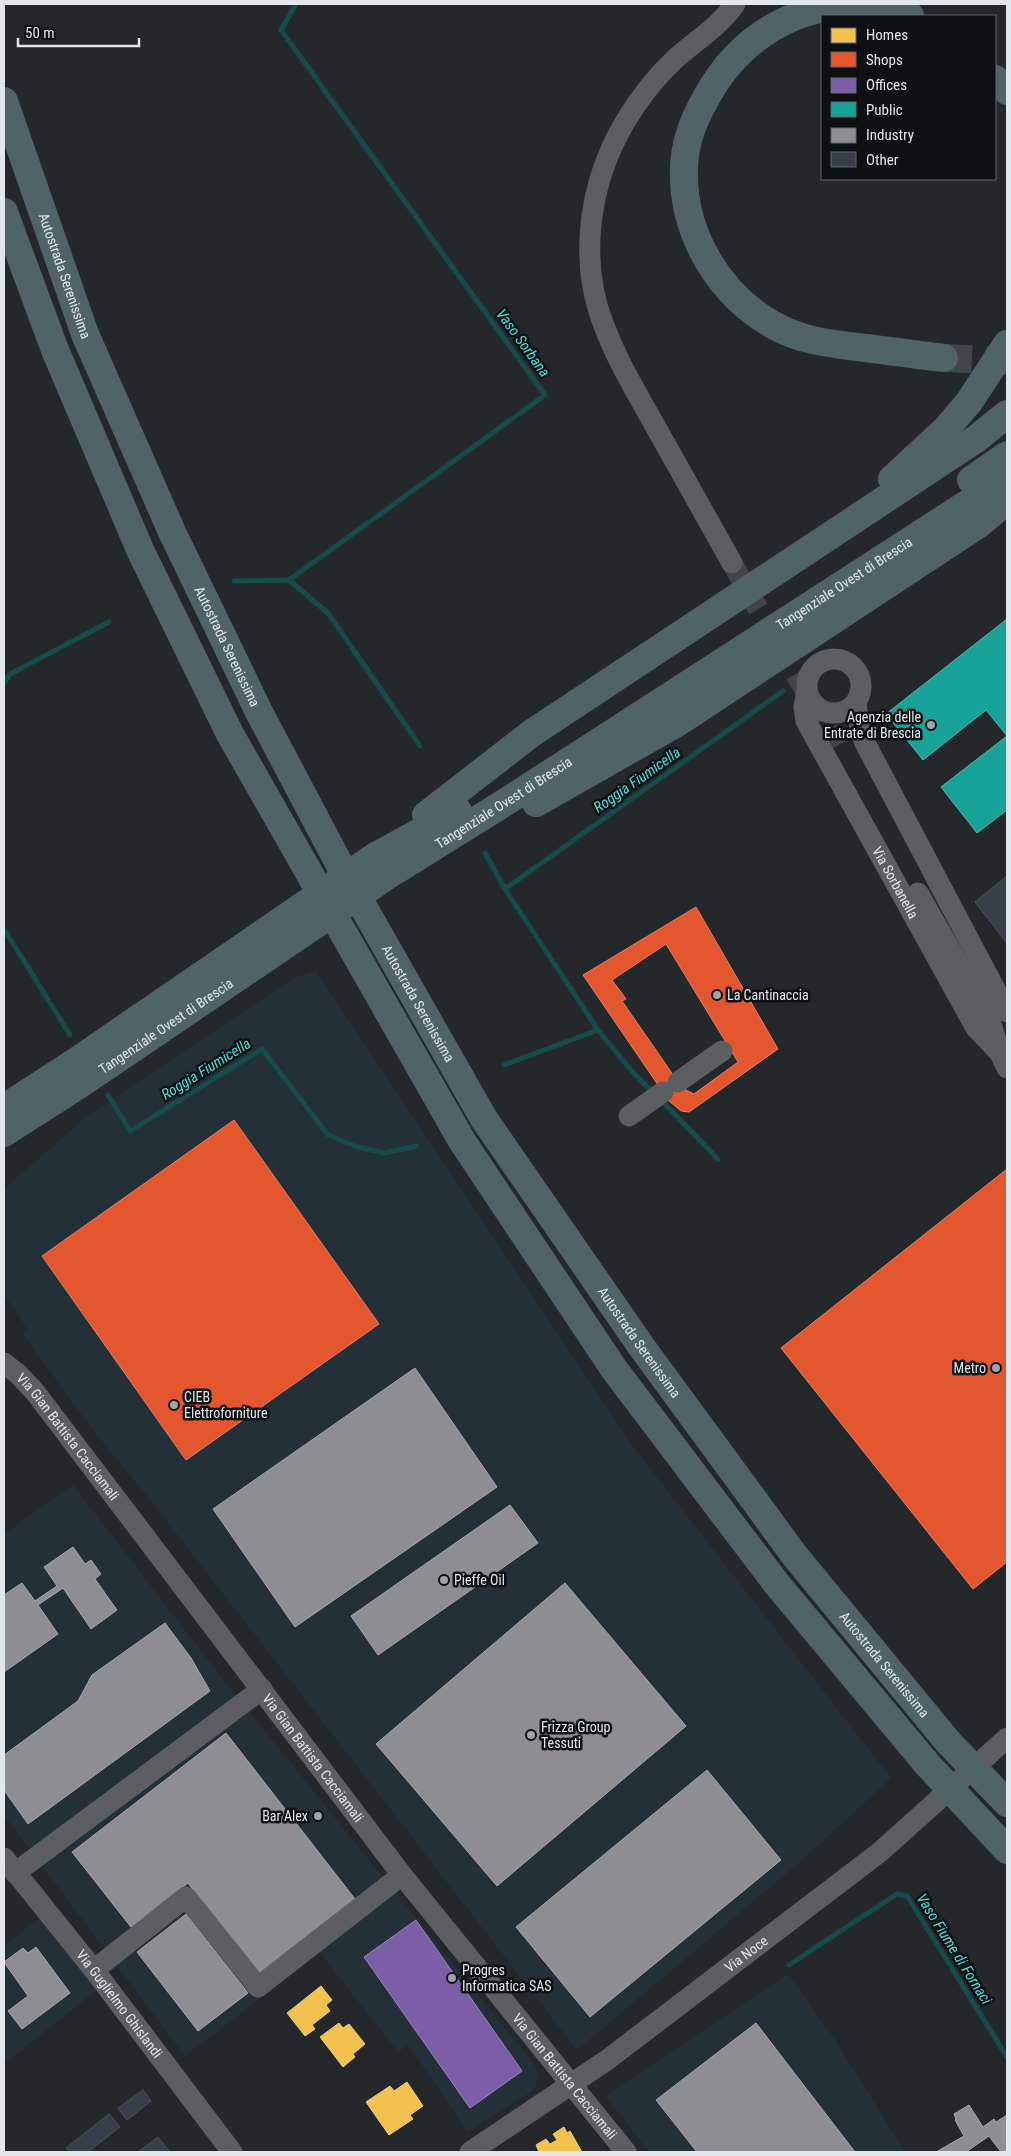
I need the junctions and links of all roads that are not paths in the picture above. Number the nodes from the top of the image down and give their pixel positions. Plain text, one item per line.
1 (735, 4) edge
2 (906, 15) edge
3 (996, 79) edge
4 (1007, 91) edge
5 (4, 103) edge
6 (4, 212) edge
7 (1007, 344) edge
8 (944, 358) tunnel mouth
9 (1007, 414) edge
10 (1007, 456) edge
11 (1007, 478) edge
12 (1007, 502) edge
13 (1007, 512) edge
14 (979, 524) junction
15 (732, 563) tunnel mouth
16 (676, 638) junction
17 (807, 690) junction
18 (856, 703) junction
19 (837, 746) tunnel mouth
20 (388, 866) junction
21 (283, 933) junction
22 (998, 1016) edge
23 (722, 1051) dead end
24 (1005, 1052) edge
25 (4, 1108) edge
26 (629, 1116) dead end
27 (4, 1133) edge
28 (4, 1364) edge
29 (262, 1689) junction
30 (1007, 1738) edge
31 (1007, 1803) edge
32 (1007, 1850) edge
33 (9, 1865) edge
34 (402, 1875) junction
35 (94, 1970) junction
36 (572, 2083) junction
37 (232, 2152) edge
38 (470, 2152) edge
39 (626, 2152) edge

1 - 15 street
2 - 8 highway
3 - 4 highway
5 - 31 highway, Autostrada Serenissima
6 - 32 highway
7 - 16 highway
9 - 16 highway
10 - 20 highway, Tangenziale Ovest di Brescia
11 - 20 highway, Tangenziale Ovest di Brescia
12 - 14 highway
13 - 14 highway
14 - 20 highway
16 - 20 highway
17 - 18 street
17 - 18 street
17 - 24 street, Via Sorbanella
18 - 22 street
19 - 22 street
20 - 21 highway, Tangenziale Ovest di Brescia
21 - 25 highway, Tangenziale Ovest di Brescia
21 - 27 highway, Tangenziale Ovest di Brescia
22 - 24 street
23 - 26 street
28 - 29 street, Via Gian Battista Cacciamali
29 - 33 street
29 - 34 street, Via Gian Battista Cacciamali
30 - 36 street, Via Noce
33 - 35 street, Via Guglielmo Ghislandi
34 - 35 street
34 - 36 street, Via Gian Battista Cacciamali
35 - 37 street, Via Guglielmo Ghislandi
36 - 38 street, Via Noce
36 - 39 street, Via Gian Battista Cacciamali

